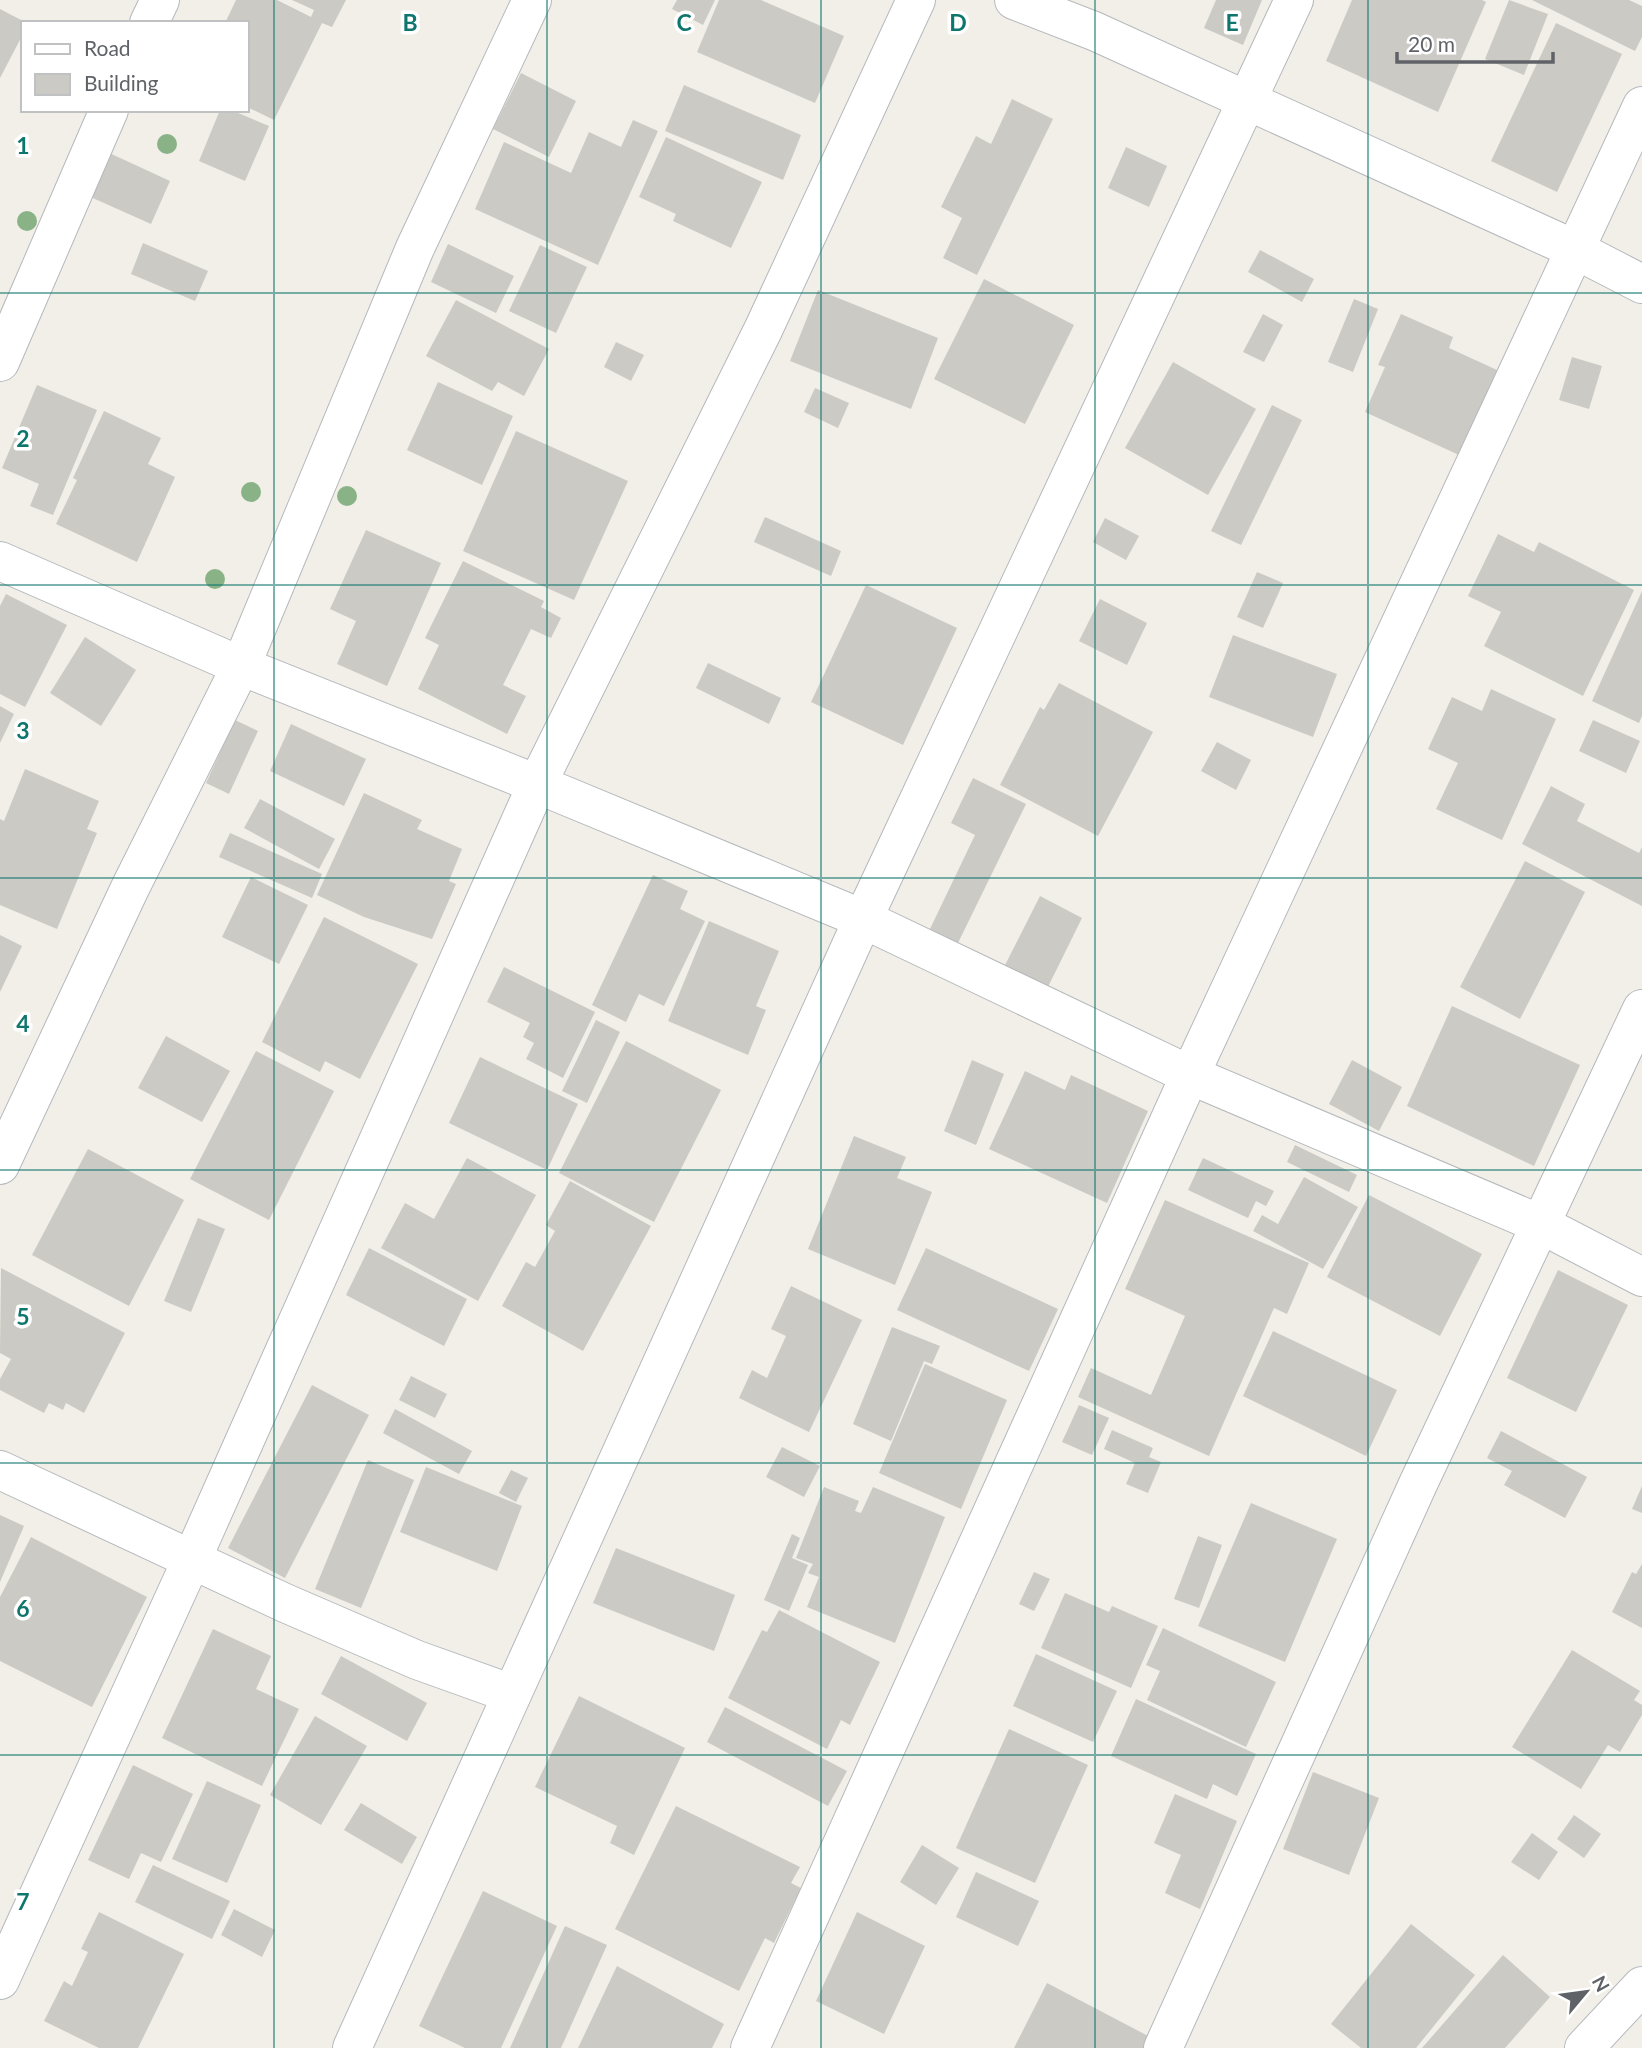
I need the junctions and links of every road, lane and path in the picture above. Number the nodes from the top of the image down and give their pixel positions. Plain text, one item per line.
1 (160, 0) edge
2 (532, 0) edge
3 (916, 0) edge
4 (1014, 0) edge
5 (1294, 0) edge
6 (150, 21) edge
7 (1247, 101) junction
8 (1642, 106) edge
9 (108, 112) edge
10 (1574, 249) junction
11 (1642, 284) edge
12 (0, 362) edge
13 (0, 561) edge
14 (241, 666) junction
15 (537, 784) junction
16 (863, 919) junction
17 (1642, 1009) edge
18 (1190, 1075) junction
19 (0, 1165) edge
20 (1540, 1224) junction
21 (1642, 1277) edge
22 (0, 1469) edge
23 (192, 1559) junction
24 (512, 1695) junction
25 (0, 1980) edge
26 (1642, 1986) edge
27 (352, 2048) edge
28 (750, 2048) edge
29 (1163, 2048) edge
30 (1584, 2048) edge

1 - 6 street
2 - 14 street
3 - 15 street
4 - 7 street
5 - 7 street
7 - 10 street
7 - 16 street
8 - 10 street
9 - 12 street
10 - 11 street
10 - 18 street
13 - 14 street
14 - 15 street
14 - 19 street
15 - 16 street
15 - 23 street
16 - 18 street
16 - 24 street
17 - 20 street
18 - 20 street
18 - 28 street
20 - 21 street
20 - 29 street
22 - 23 street
23 - 24 street
23 - 25 street
24 - 27 street
26 - 30 street

